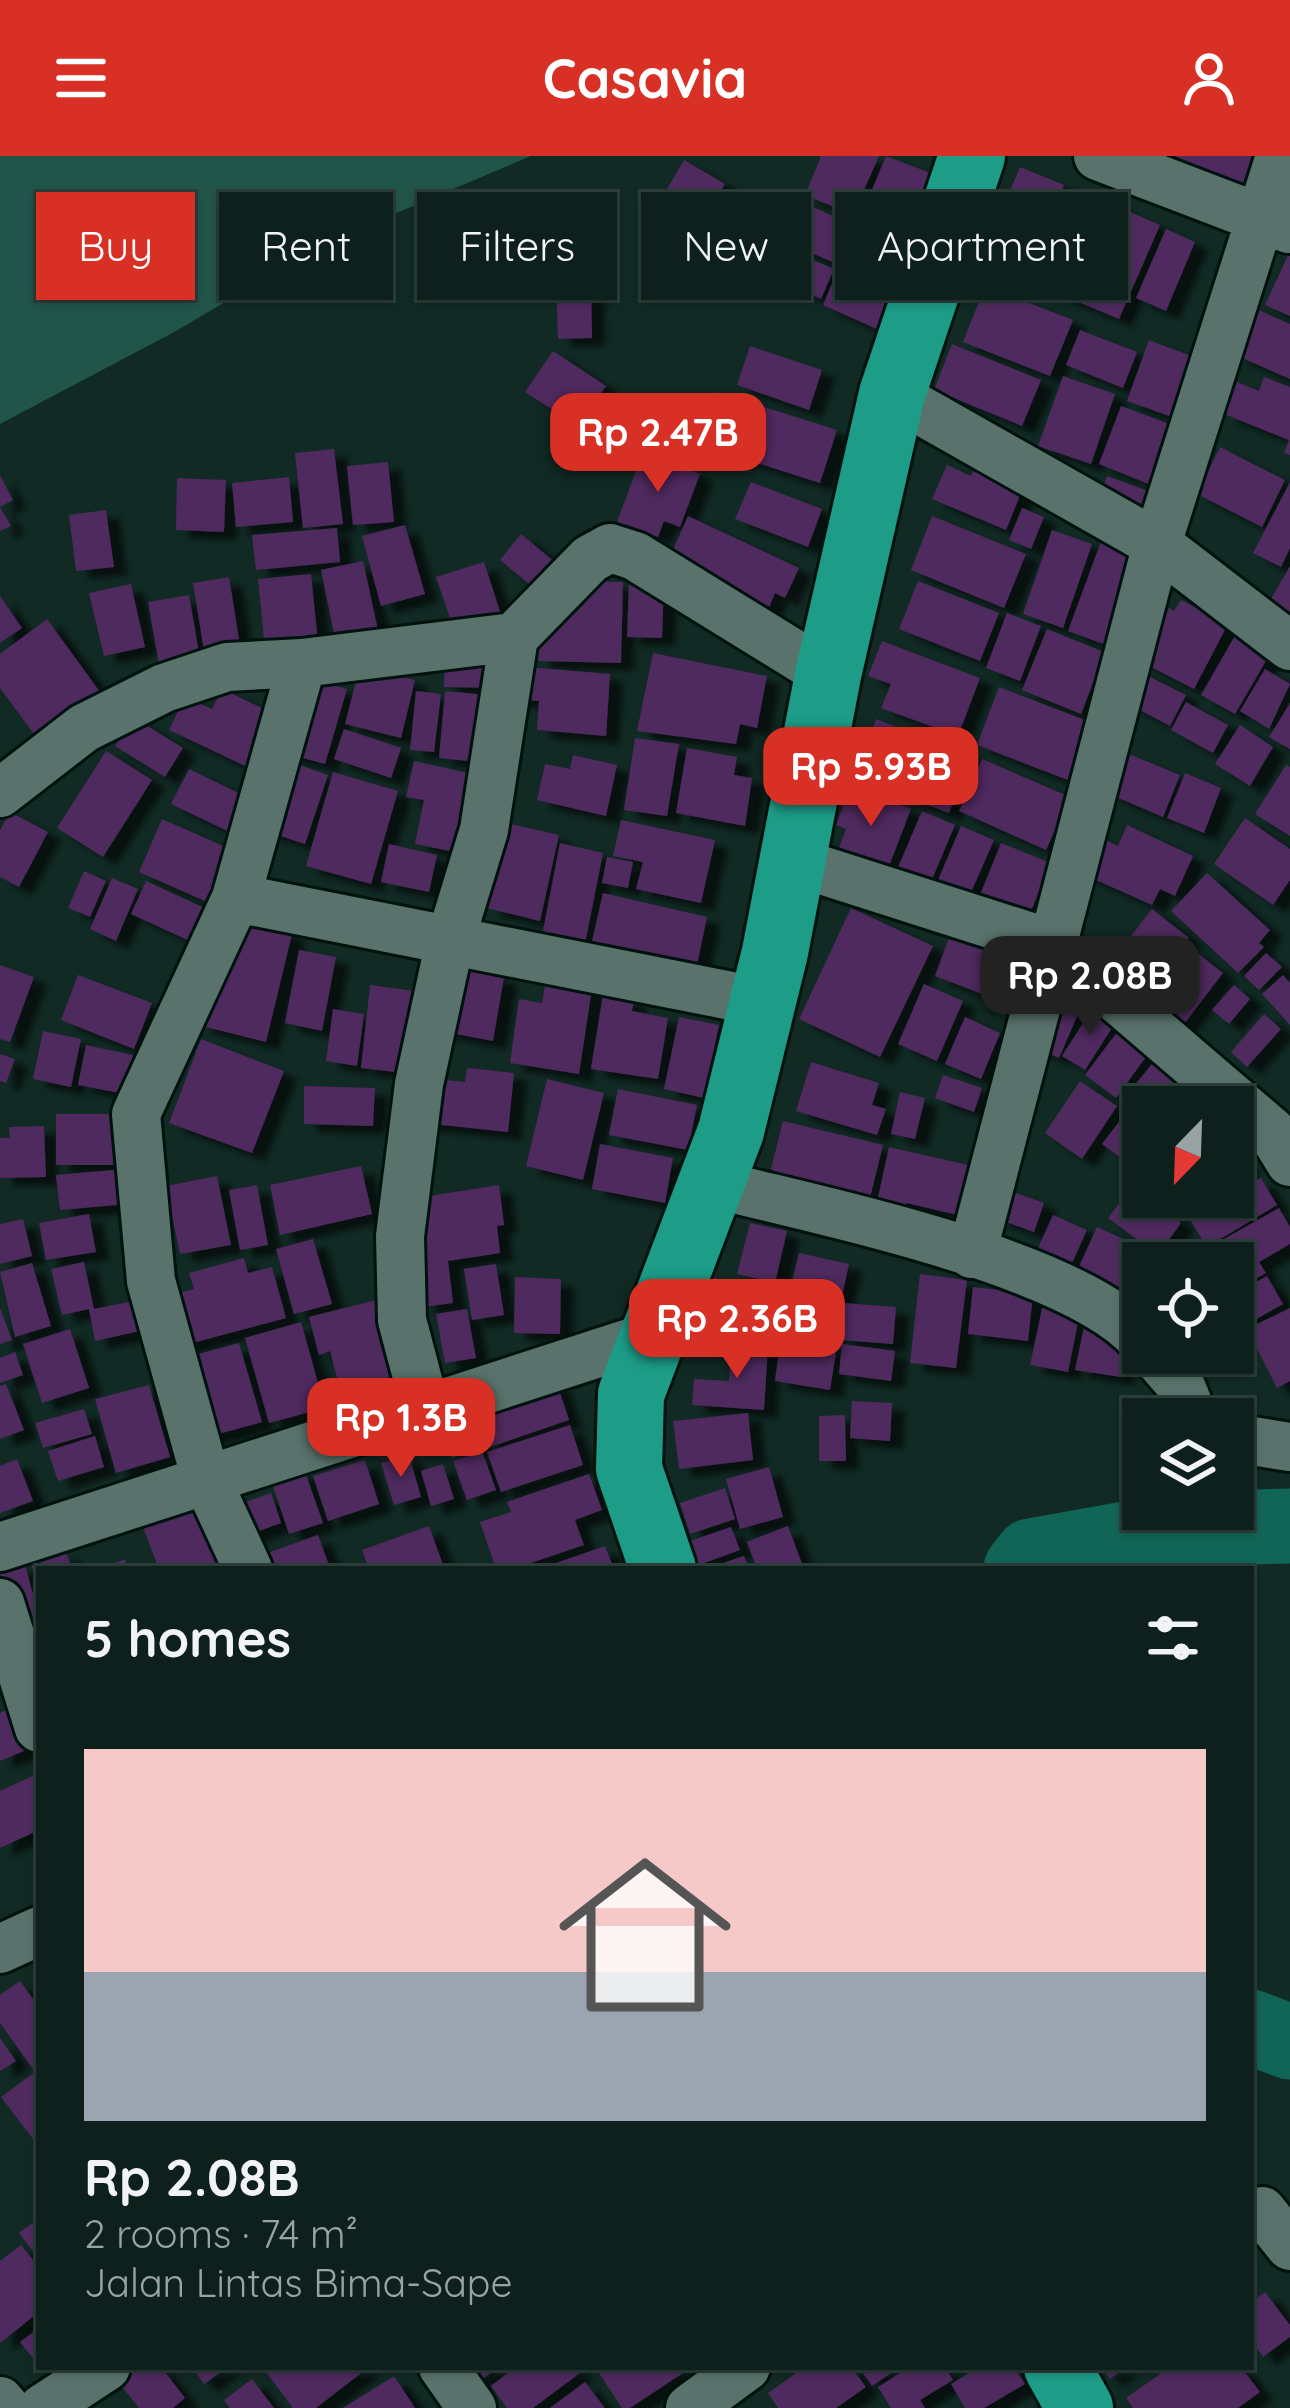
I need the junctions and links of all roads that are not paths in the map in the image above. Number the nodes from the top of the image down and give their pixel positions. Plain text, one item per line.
1 (972, 156) edge
2 (1098, 156) edge
3 (1280, 156) edge
4 (1274, 224) edge
5 (892, 394) junction
6 (1157, 544) junction
7 (514, 638) junction
8 (1290, 646) edge
9 (302, 663) junction
10 (828, 674) junction
11 (0, 793) edge
12 (793, 861) junction
13 (236, 898) junction
14 (450, 941) junction
15 (1054, 944) junction
16 (762, 1002) junction
17 (1284, 1139) edge
18 (711, 1183) junction
19 (972, 1254) junction
20 (1122, 1321) edge
21 (651, 1336) junction
22 (425, 1407) junction
23 (1254, 1441) edge
24 (1290, 1447) edge
25 (205, 1476) junction
26 (0, 1546) edge
27 (247, 1566) edge
28 (662, 1566) edge
29 (0, 1603) edge
30 (36, 1718) edge
31 (36, 1932) edge
32 (0, 1949) edge
33 (1254, 2216) edge
34 (1290, 2246) edge
35 (101, 2370) edge
36 (445, 2370) edge
37 (1059, 2370) edge
38 (740, 2380) edge
39 (43, 2408) edge
40 (472, 2408) edge
41 (690, 2408) edge
42 (1080, 2408) edge

1 - 5 highway
2 - 4 street
3 - 4 street
4 - 6 street
5 - 6 street
5 - 10 highway
6 - 8 street
6 - 15 street
7 - 9 street
7 - 10 street
7 - 14 street
9 - 11 street
9 - 13 street
10 - 12 highway
12 - 15 street
12 - 16 highway
13 - 14 street
13 - 25 street
14 - 16 street
14 - 22 street
15 - 17 street
15 - 19 street
16 - 18 highway
18 - 19 street
18 - 21 highway
19 - 20 street
21 - 22 street
21 - 28 highway
22 - 25 street
23 - 24 street
25 - 26 street
25 - 27 street
29 - 30 street
31 - 32 street
33 - 34 street
35 - 39 street
36 - 40 street
37 - 42 highway
38 - 41 street

